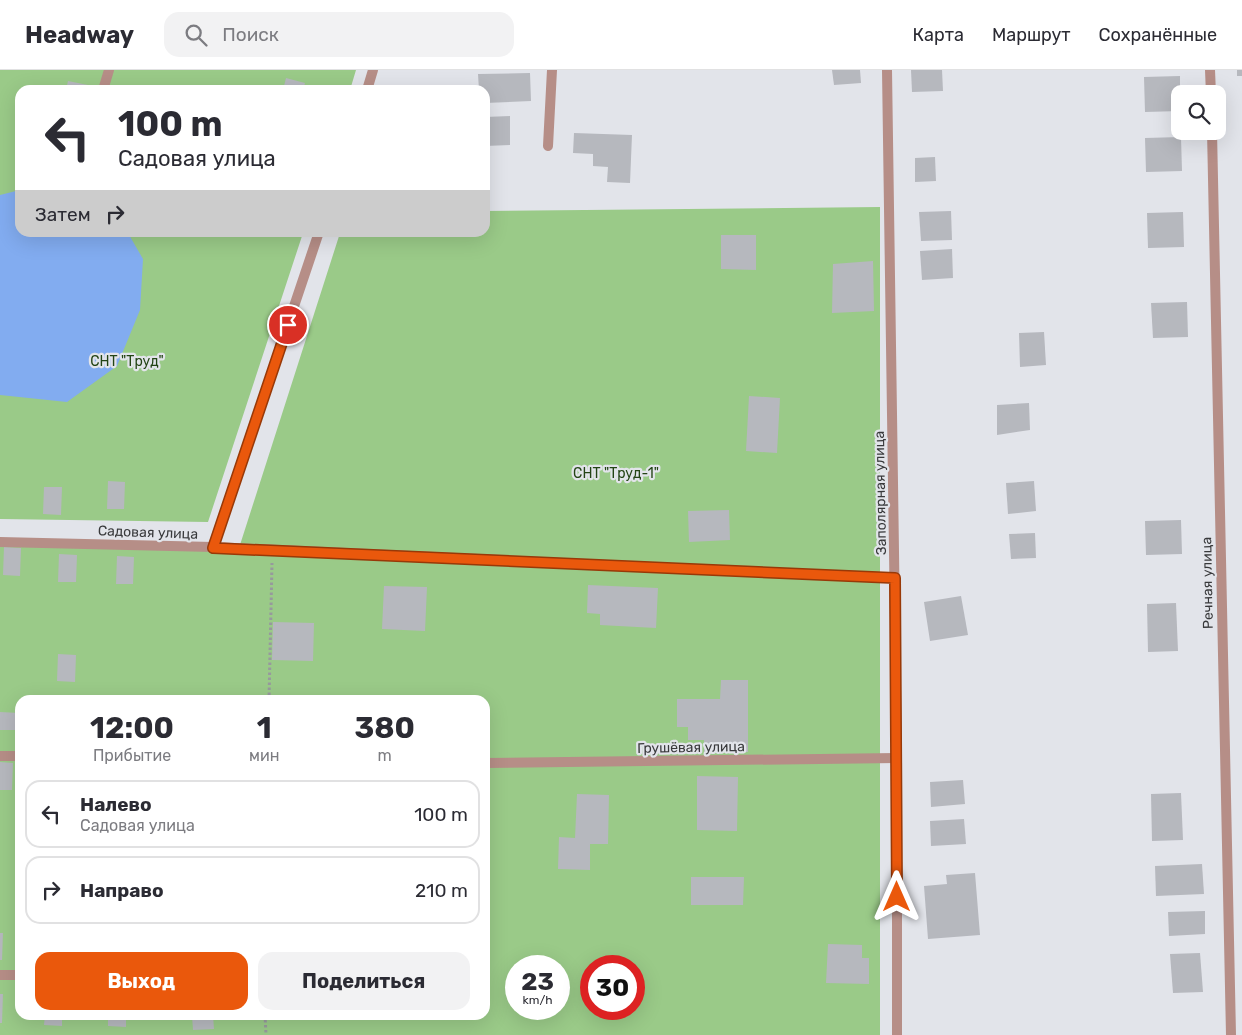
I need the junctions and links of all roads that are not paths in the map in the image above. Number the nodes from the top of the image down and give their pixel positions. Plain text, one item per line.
1 (109, 70) edge
2 (373, 70) edge
3 (552, 70) edge
4 (887, 70) edge
5 (1210, 70) edge
6 (104, 85) edge
7 (368, 85) edge
8 (1211, 85) edge
9 (1212, 140) edge
10 (548, 146) dead end
11 (317, 237) edge
12 (0, 542) edge
13 (213, 548) junction
14 (895, 578) junction
15 (0, 756) edge
16 (15, 756) edge
17 (897, 758) junction
18 (490, 763) edge
19 (15, 974) edge
20 (0, 975) edge
21 (897, 1035) edge
22 (1231, 1035) edge

1 - 6 street
2 - 7 street
3 - 10 street
4 - 14 street, Заполярная улица
5 - 8 street
9 - 22 street, Речная улица
11 - 13 street
12 - 13 street, Садовая улица
13 - 14 street, Садовая улица
14 - 17 street, Заполярная улица
15 - 16 street
17 - 18 street, Грушёвая улица
17 - 21 street, Заполярная улица
19 - 20 street

